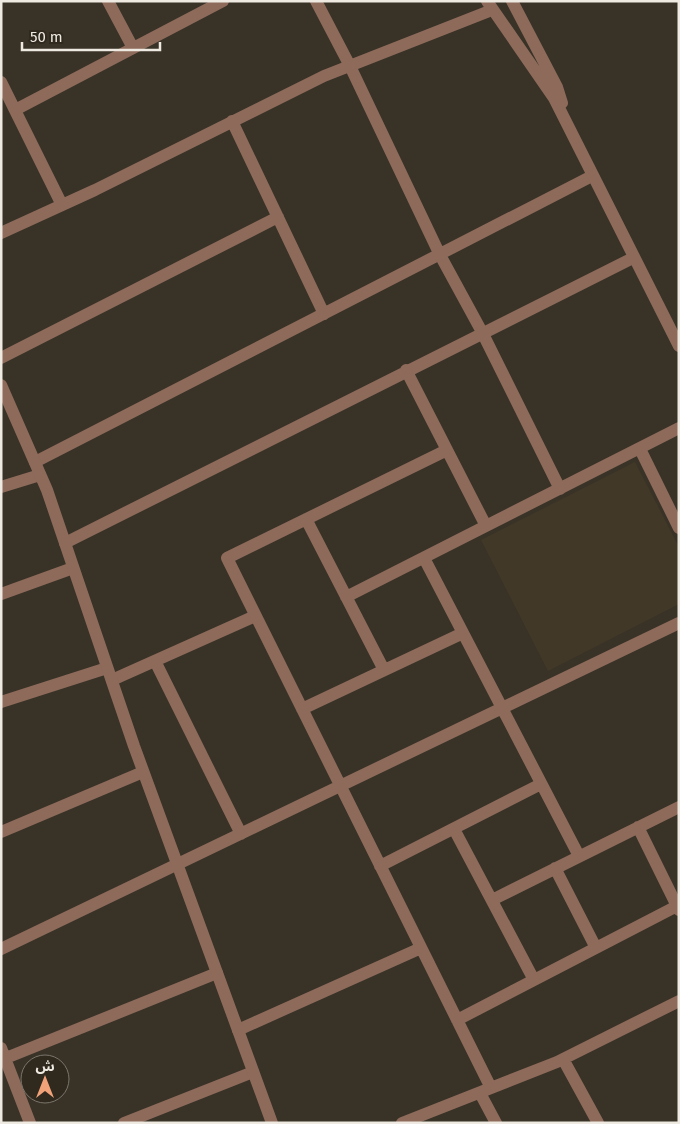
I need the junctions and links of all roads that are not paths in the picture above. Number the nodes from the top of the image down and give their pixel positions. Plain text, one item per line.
1 (108, 1) edge
2 (224, 1) edge
3 (316, 1) edge
4 (512, 1) edge
5 (490, 6) edge
6 (133, 48) junction
7 (350, 66) junction
8 (1, 82) edge
9 (15, 110) junction
10 (232, 121) junction
11 (568, 128) junction
12 (592, 176) junction
13 (62, 205) junction
14 (278, 217) junction
15 (1, 233) edge
16 (440, 254) junction
17 (633, 258) junction
18 (324, 314) junction
19 (482, 332) junction
20 (679, 346) edge
21 (1, 358) edge
22 (406, 370) junction
23 (1, 385) edge
24 (679, 428) edge
25 (640, 449) junction
26 (447, 450) junction
27 (34, 462) junction
28 (40, 475) junction
29 (1, 487) edge
30 (560, 489) junction
31 (306, 520) junction
32 (486, 526) junction
33 (679, 528) edge
34 (65, 543) junction
35 (424, 558) junction
36 (73, 568) junction
37 (1, 594) edge
38 (346, 597) junction
39 (255, 616) junction
40 (679, 623) edge
41 (463, 633) junction
42 (155, 661) junction
43 (384, 670) junction
44 (109, 674) junction
45 (1, 702) edge
46 (502, 708) junction
47 (302, 709) junction
48 (144, 772) junction
49 (541, 784) junction
50 (340, 786) junction
51 (679, 807) edge
52 (638, 827) junction
53 (454, 829) junction
54 (1, 832) edge
55 (241, 834) junction
56 (579, 856) junction
57 (177, 864) junction
58 (380, 866) junction
59 (555, 868) junction
60 (492, 900) junction
61 (678, 908) edge
62 (421, 948) junction
63 (596, 948) junction
64 (1, 949) edge
65 (217, 973) junction
66 (534, 980) junction
67 (679, 1001) edge
68 (457, 1020) junction
69 (238, 1030) junction
70 (3, 1055) edge
71 (563, 1059) junction
72 (253, 1072) junction
73 (485, 1091) junction
74 (30, 1123) edge
75 (124, 1123) edge
76 (272, 1123) edge
77 (402, 1123) edge
78 (496, 1123) edge
79 (598, 1123) edge

1 - 6 street
2 - 6 street
3 - 7 street
4 - 11 street
5 - 7 street
5 - 11 street
6 - 9 street
7 - 10 street
7 - 16 street
8 - 9 street
9 - 13 street
10 - 13 street
10 - 14 street
11 - 12 street
12 - 16 street
12 - 17 street
13 - 15 street
14 - 18 street
14 - 21 street
16 - 18 street
16 - 19 street
17 - 19 street
17 - 20 street
18 - 27 street
19 - 22 street
19 - 30 street
22 - 26 street
22 - 34 street
23 - 27 street
24 - 25 street
25 - 30 street
25 - 33 street
26 - 31 street
26 - 32 street
27 - 28 street
28 - 29 street
28 - 34 street
30 - 32 street
31 - 38 street
31 - 39 street
32 - 35 street
34 - 36 street
35 - 38 street
35 - 41 street
36 - 37 street
36 - 44 street
38 - 43 street
39 - 42 street
39 - 47 street
40 - 46 street
41 - 43 street
41 - 46 street
42 - 44 street
42 - 55 street
43 - 47 street
44 - 45 street
44 - 48 street
46 - 49 street
46 - 50 street
47 - 50 street
48 - 54 street
48 - 57 street
49 - 53 street
49 - 56 street
50 - 55 street
50 - 58 street
51 - 52 street
52 - 56 street
52 - 61 street
53 - 58 street
53 - 60 street
55 - 57 street
56 - 59 street
57 - 64 street
57 - 65 street
58 - 62 street
59 - 60 street
59 - 63 street
60 - 66 street
61 - 63 street
62 - 68 street
62 - 69 street
63 - 66 street
65 - 69 street
65 - 70 street
66 - 68 street
67 - 71 street
68 - 73 street
69 - 72 street
70 - 74 street
71 - 73 street
71 - 79 street
72 - 75 street
72 - 76 street
73 - 77 street
73 - 78 street

